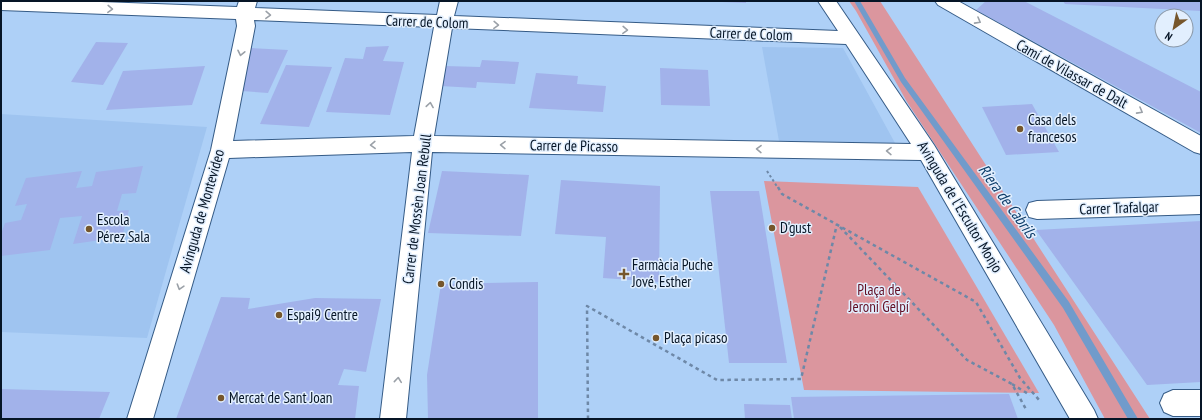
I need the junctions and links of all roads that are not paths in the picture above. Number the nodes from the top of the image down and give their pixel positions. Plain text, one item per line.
1 (450, 1) edge
2 (827, 1) edge
3 (944, 1) edge
4 (1, 4) edge
5 (246, 8) edge
6 (444, 22) junction
7 (853, 38) junction
8 (423, 144) junction
9 (1201, 146) edge
10 (221, 150) junction
11 (928, 150) junction
12 (1201, 205) edge
13 (1037, 210) dead end
14 (1173, 403) dead end
15 (1201, 403) edge
16 (140, 419) edge
17 (393, 419) edge
18 (1085, 419) edge

1 - 6 street, Carrer de Mossèn Joan Rebull
2 - 7 street, Avinguda de l'Escultor Monjo
3 -> 9 street, Camí de Vilassar de Dalt
4 -> 5 street, Carrer de Colom
5 -> 6 street, Carrer de Colom
5 -> 10 street, Avinguda de Montevideo
6 -> 7 street, Carrer de Colom
8 -> 6 street, Carrer de Mossèn Joan Rebull
7 - 11 street, Avinguda de l'Escultor Monjo
8 -> 10 street, Carrer de Picasso
11 -> 8 street, Carrer de Picasso
17 -> 8 street, Carrer de Mossèn Joan Rebull
10 -> 16 street, Avinguda de Montevideo
11 - 18 street, Avinguda de l'Escultor Monjo
12 - 13 street, Carrer Trafalgar
14 - 15 street

